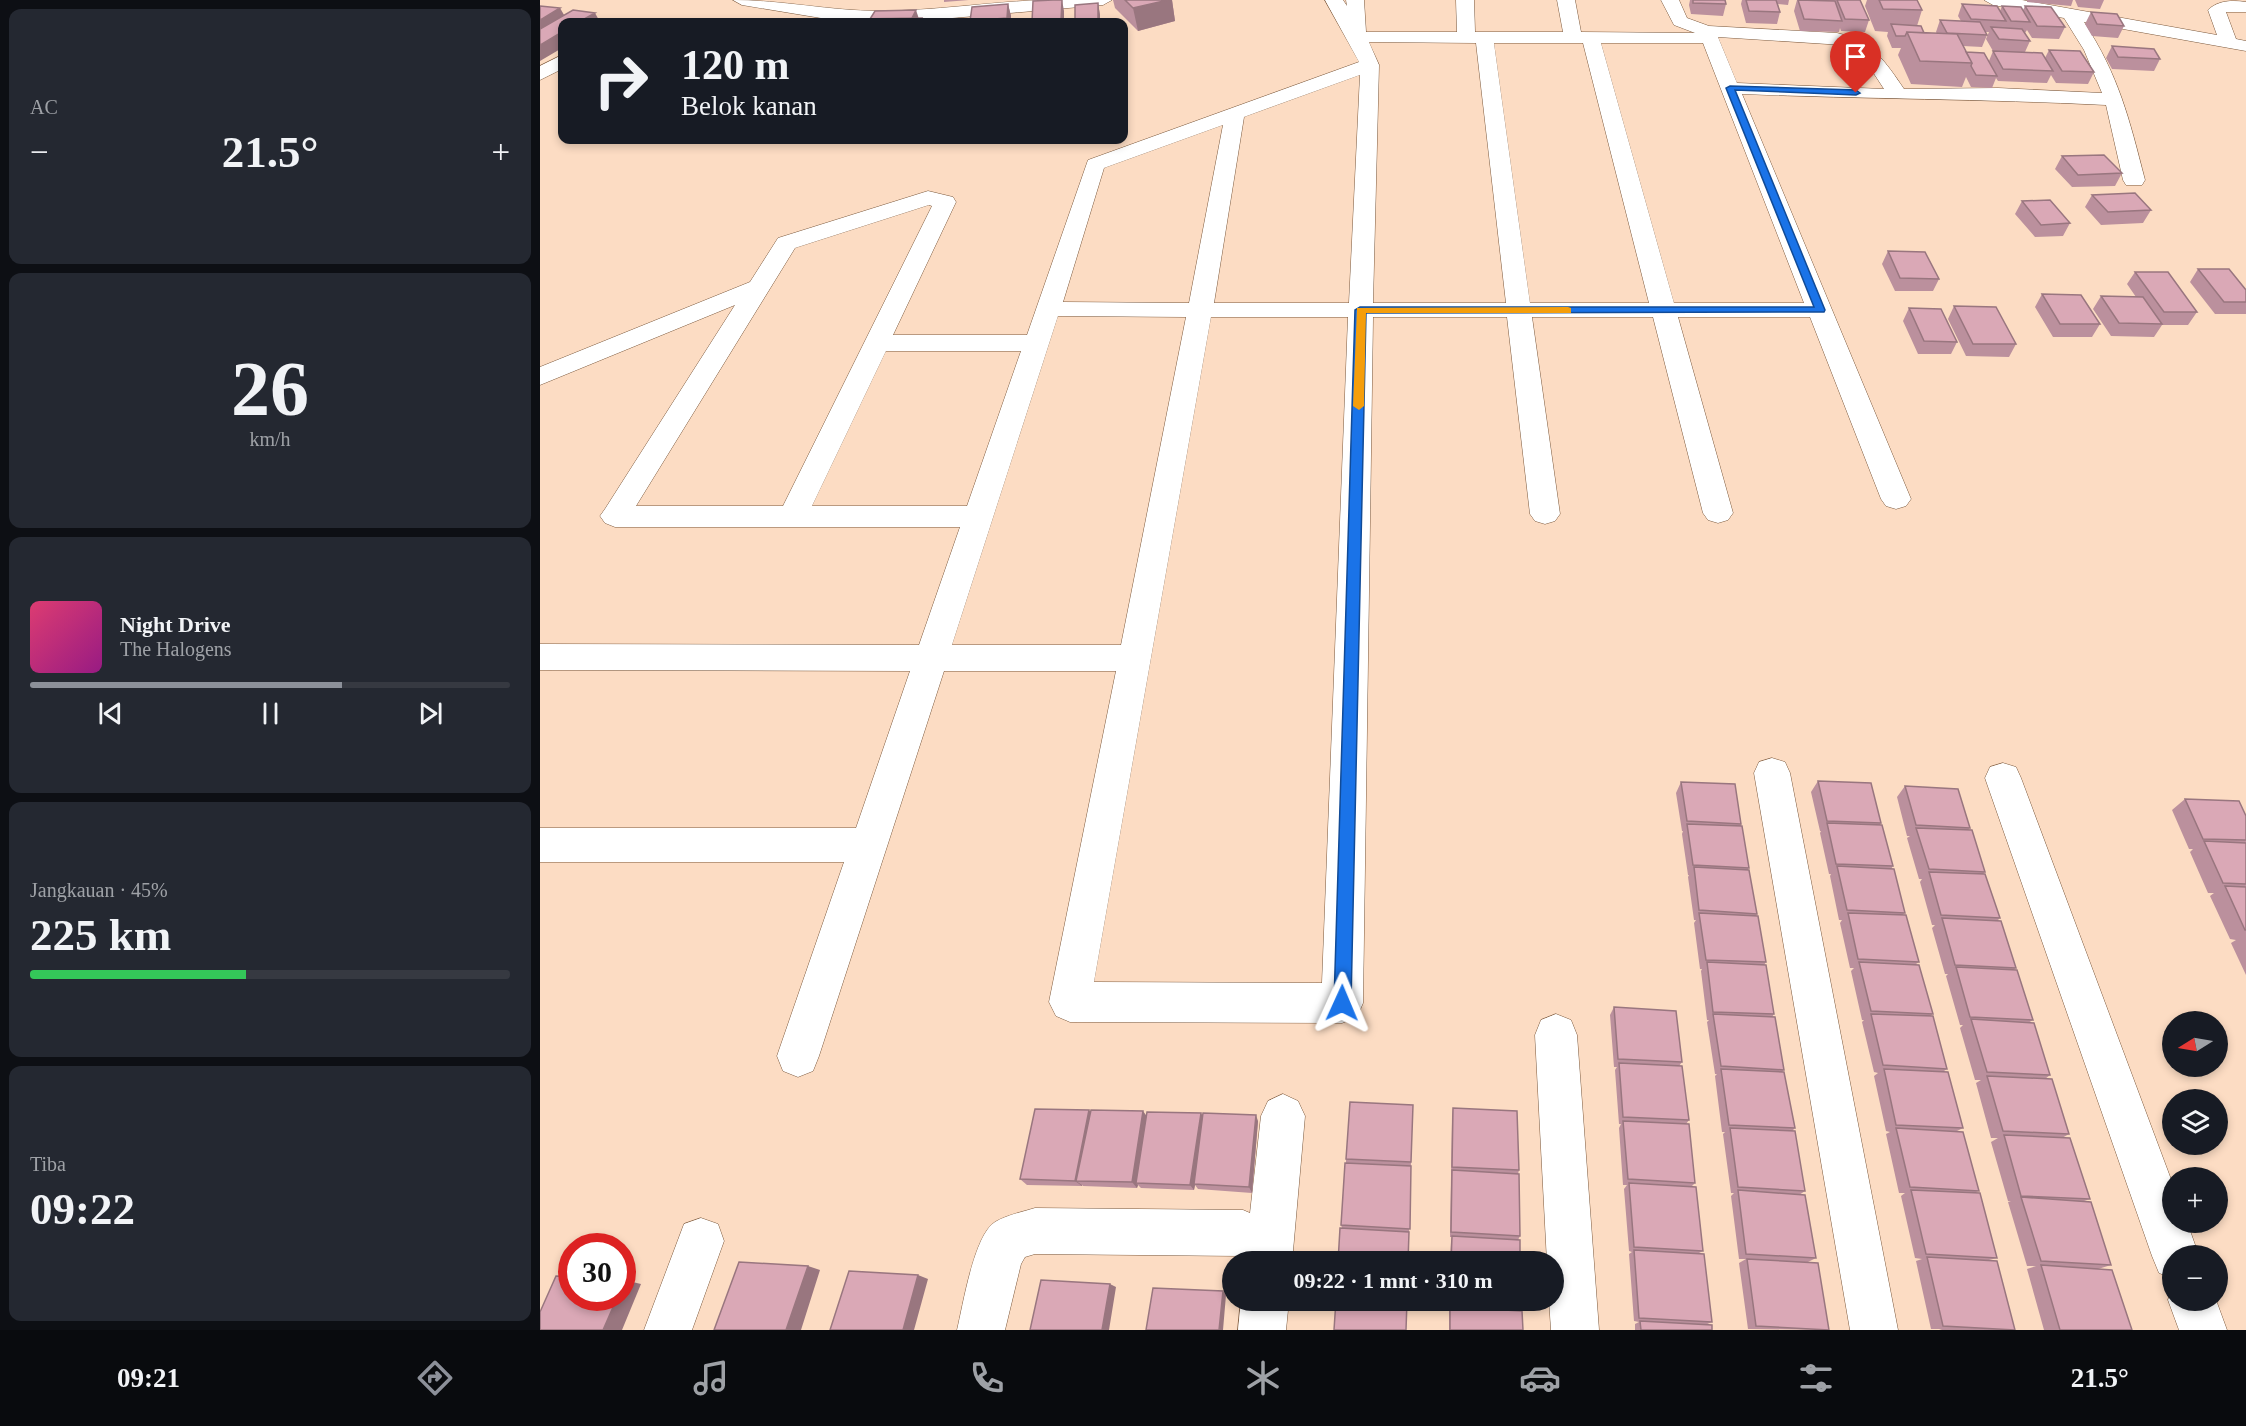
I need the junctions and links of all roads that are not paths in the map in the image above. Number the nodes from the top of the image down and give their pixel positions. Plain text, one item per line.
1 (742, 0) edge
2 (1102, 0) edge
3 (1334, 0) edge
4 (1355, 0) edge
5 (1465, 0) edge
6 (1566, 0) edge
7 (1670, 0) edge
8 (1993, 0) edge
9 (2246, 7) edge
10 (845, 8) edge
11 (2072, 16) junction
12 (1708, 34) junction
13 (1475, 36) junction
14 (1582, 36) junction
15 (1357, 37) junction
16 (2237, 44) edge
17 (558, 63) edge
18 (1370, 65) junction
19 (540, 74) edge
20 (1730, 88) junction
21 (1898, 94) junction
22 (2115, 100) junction
23 (1235, 113) junction
24 (2134, 180) dead end
25 (759, 287) junction
26 (1048, 309) junction
27 (1200, 310) junction
28 (1360, 310) junction
29 (1519, 310) junction
30 (1664, 310) junction
31 (1820, 310) junction
32 (877, 343) junction
33 (1036, 343) junction
34 (540, 377) edge
35 (1896, 499) dead end
36 (1718, 513) dead end
37 (1545, 514) dead end
38 (793, 516) junction
39 (978, 517) junction
40 (540, 657) edge
41 (932, 657) junction
42 (1135, 658) junction
43 (1772, 773) dead end
44 (2003, 778) dead end
45 (540, 845) edge
46 (868, 845) junction
47 (1556, 1035) dead end
48 (798, 1056) dead end
49 (1283, 1116) dead end
50 (701, 1241) dead end
51 (2172, 1245) edge
52 (1262, 1251) edge
53 (1269, 1251) edge
54 (1264, 1311) edge
55 (2196, 1311) edge
56 (668, 1330) edge
57 (981, 1330) edge
58 (1262, 1330) edge
59 (1575, 1330) edge
60 (1874, 1330) edge
61 (2203, 1330) edge

1 - 10 street
2 - 10 street
3 - 15 street
4 - 15 street
5 - 13 street
6 - 14 street
7 - 12 street
8 - 11 street
9 - 16 street
11 - 16 street
11 - 22 street
12 - 14 street
12 - 20 street
12 - 21 street
13 - 14 street
13 - 15 street
13 - 29 street
14 - 30 street
15 - 18 street
17 - 19 street
18 - 23 street
18 - 28 street
20 - 21 street
20 - 31 street
21 - 22 street
22 - 24 street
23 - 26 street
23 - 27 street
25 - 32 street
25 - 34 street
25 - 38 street
26 - 27 street
26 - 33 street
27 - 28 street
27 - 42 street
28 - 29 street
28 - 42 street
29 - 30 street
29 - 37 street
30 - 31 street
30 - 36 street
31 - 35 street
32 - 33 street
32 - 38 street
33 - 39 street
38 - 39 street
39 - 41 street
40 - 41 street
41 - 42 street
41 - 46 street
43 - 60 street
44 - 51 street
45 - 46 street
46 - 48 street
47 - 59 street
49 - 53 street
50 - 56 street
52 - 57 street
54 - 58 street
55 - 61 street

